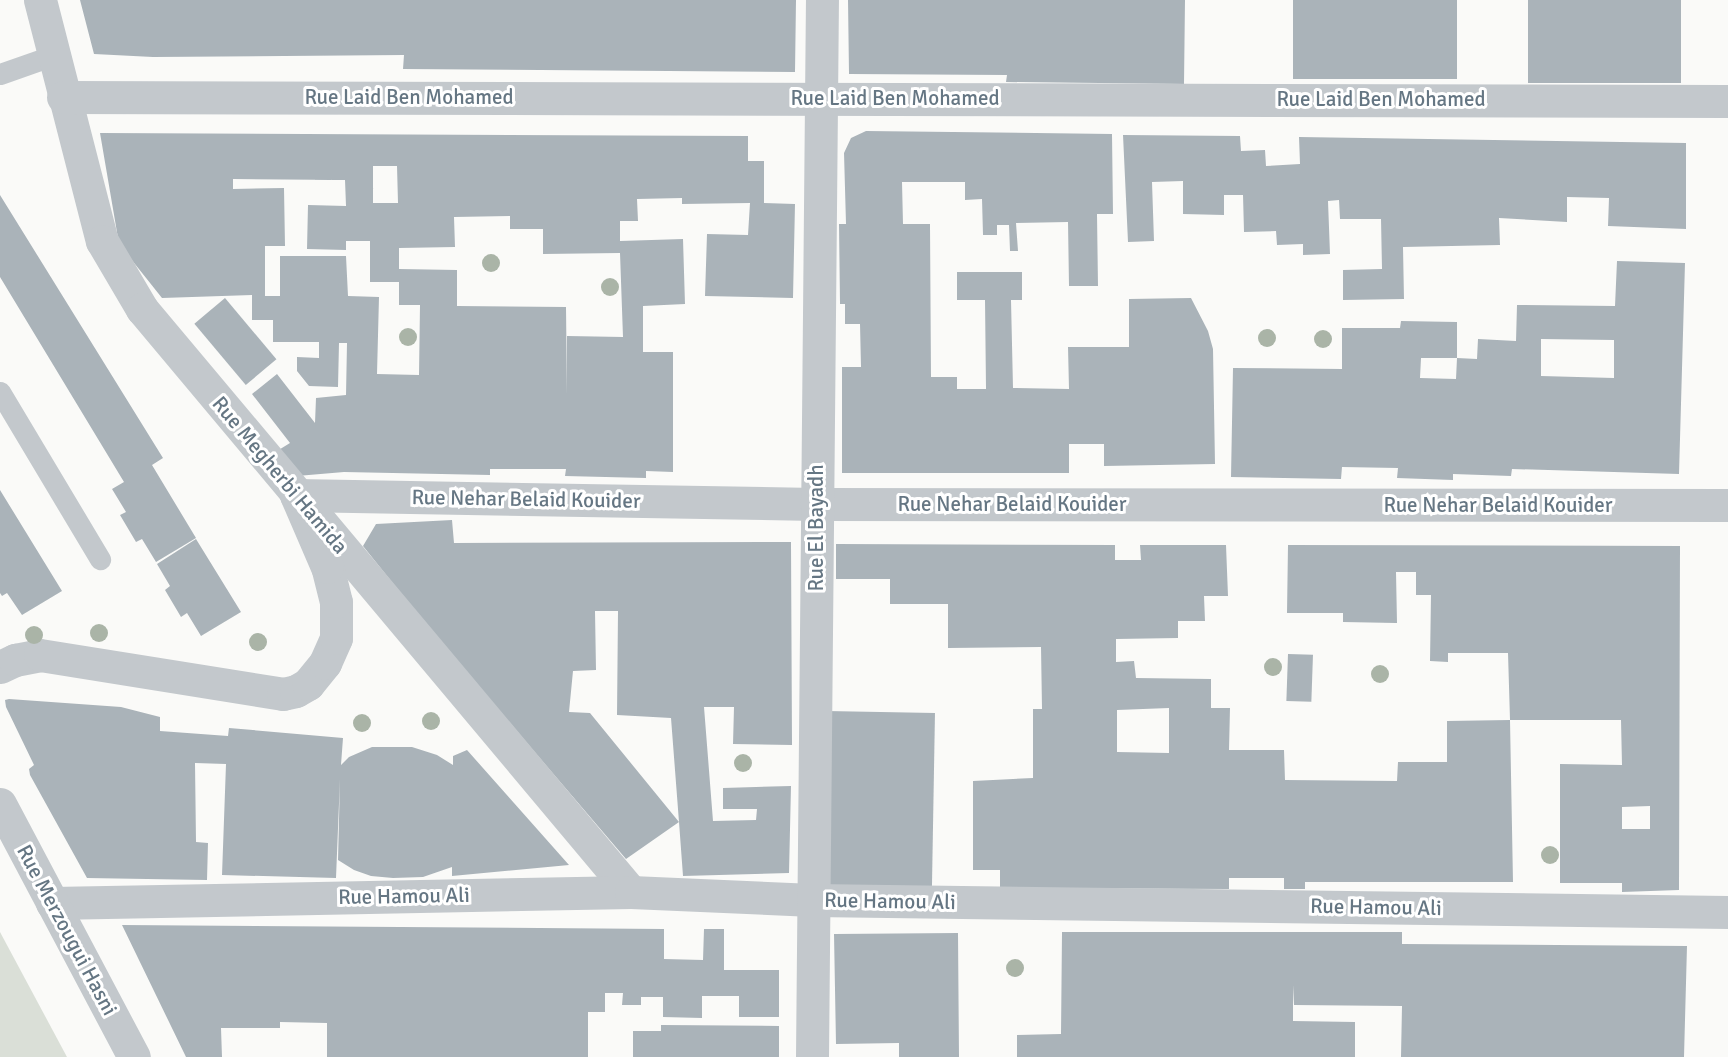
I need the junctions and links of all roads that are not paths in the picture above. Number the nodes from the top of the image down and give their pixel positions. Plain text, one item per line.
1 (40, 0) edge
2 (822, 0) edge
3 (54, 55) junction
4 (0, 74) edge
5 (63, 97) junction
6 (821, 97) junction
7 (1728, 100) edge
8 (0, 392) edge
9 (296, 495) junction
10 (816, 504) junction
11 (1728, 505) edge
12 (100, 558) dead end
13 (0, 668) edge
14 (0, 804) edge
15 (631, 892) junction
16 (813, 900) junction
17 (52, 903) junction
18 (1728, 912) edge
19 (134, 1057) edge
20 (812, 1057) edge

1 - 3 street, Rue Megherbi Hamida
2 - 6 street, Rue El Bayadh
3 - 4 lane
3 - 5 street, Rue Megherbi Hamida
5 - 6 street, Rue Laid Ben Mohamed
5 - 9 street, Rue Megherbi Hamida
6 - 7 street, Rue Laid Ben Mohamed
6 - 10 street, Rue El Bayadh
8 - 12 lane
9 - 10 street, Rue Nehar Belaid Kouider
9 - 13 street
9 - 15 street, Rue Megherbi Hamida
10 - 11 street, Rue Nehar Belaid Kouider
10 - 16 street, Rue El Bayadh
14 - 17 street, Rue Merzougui Hasni
15 - 16 street, Rue Hamou Ali
15 - 17 street, Rue Hamou Ali
16 - 18 street, Rue Hamou Ali
16 - 20 street, Rue El Bayadh
17 - 19 street, Rue Merzougui Hasni

